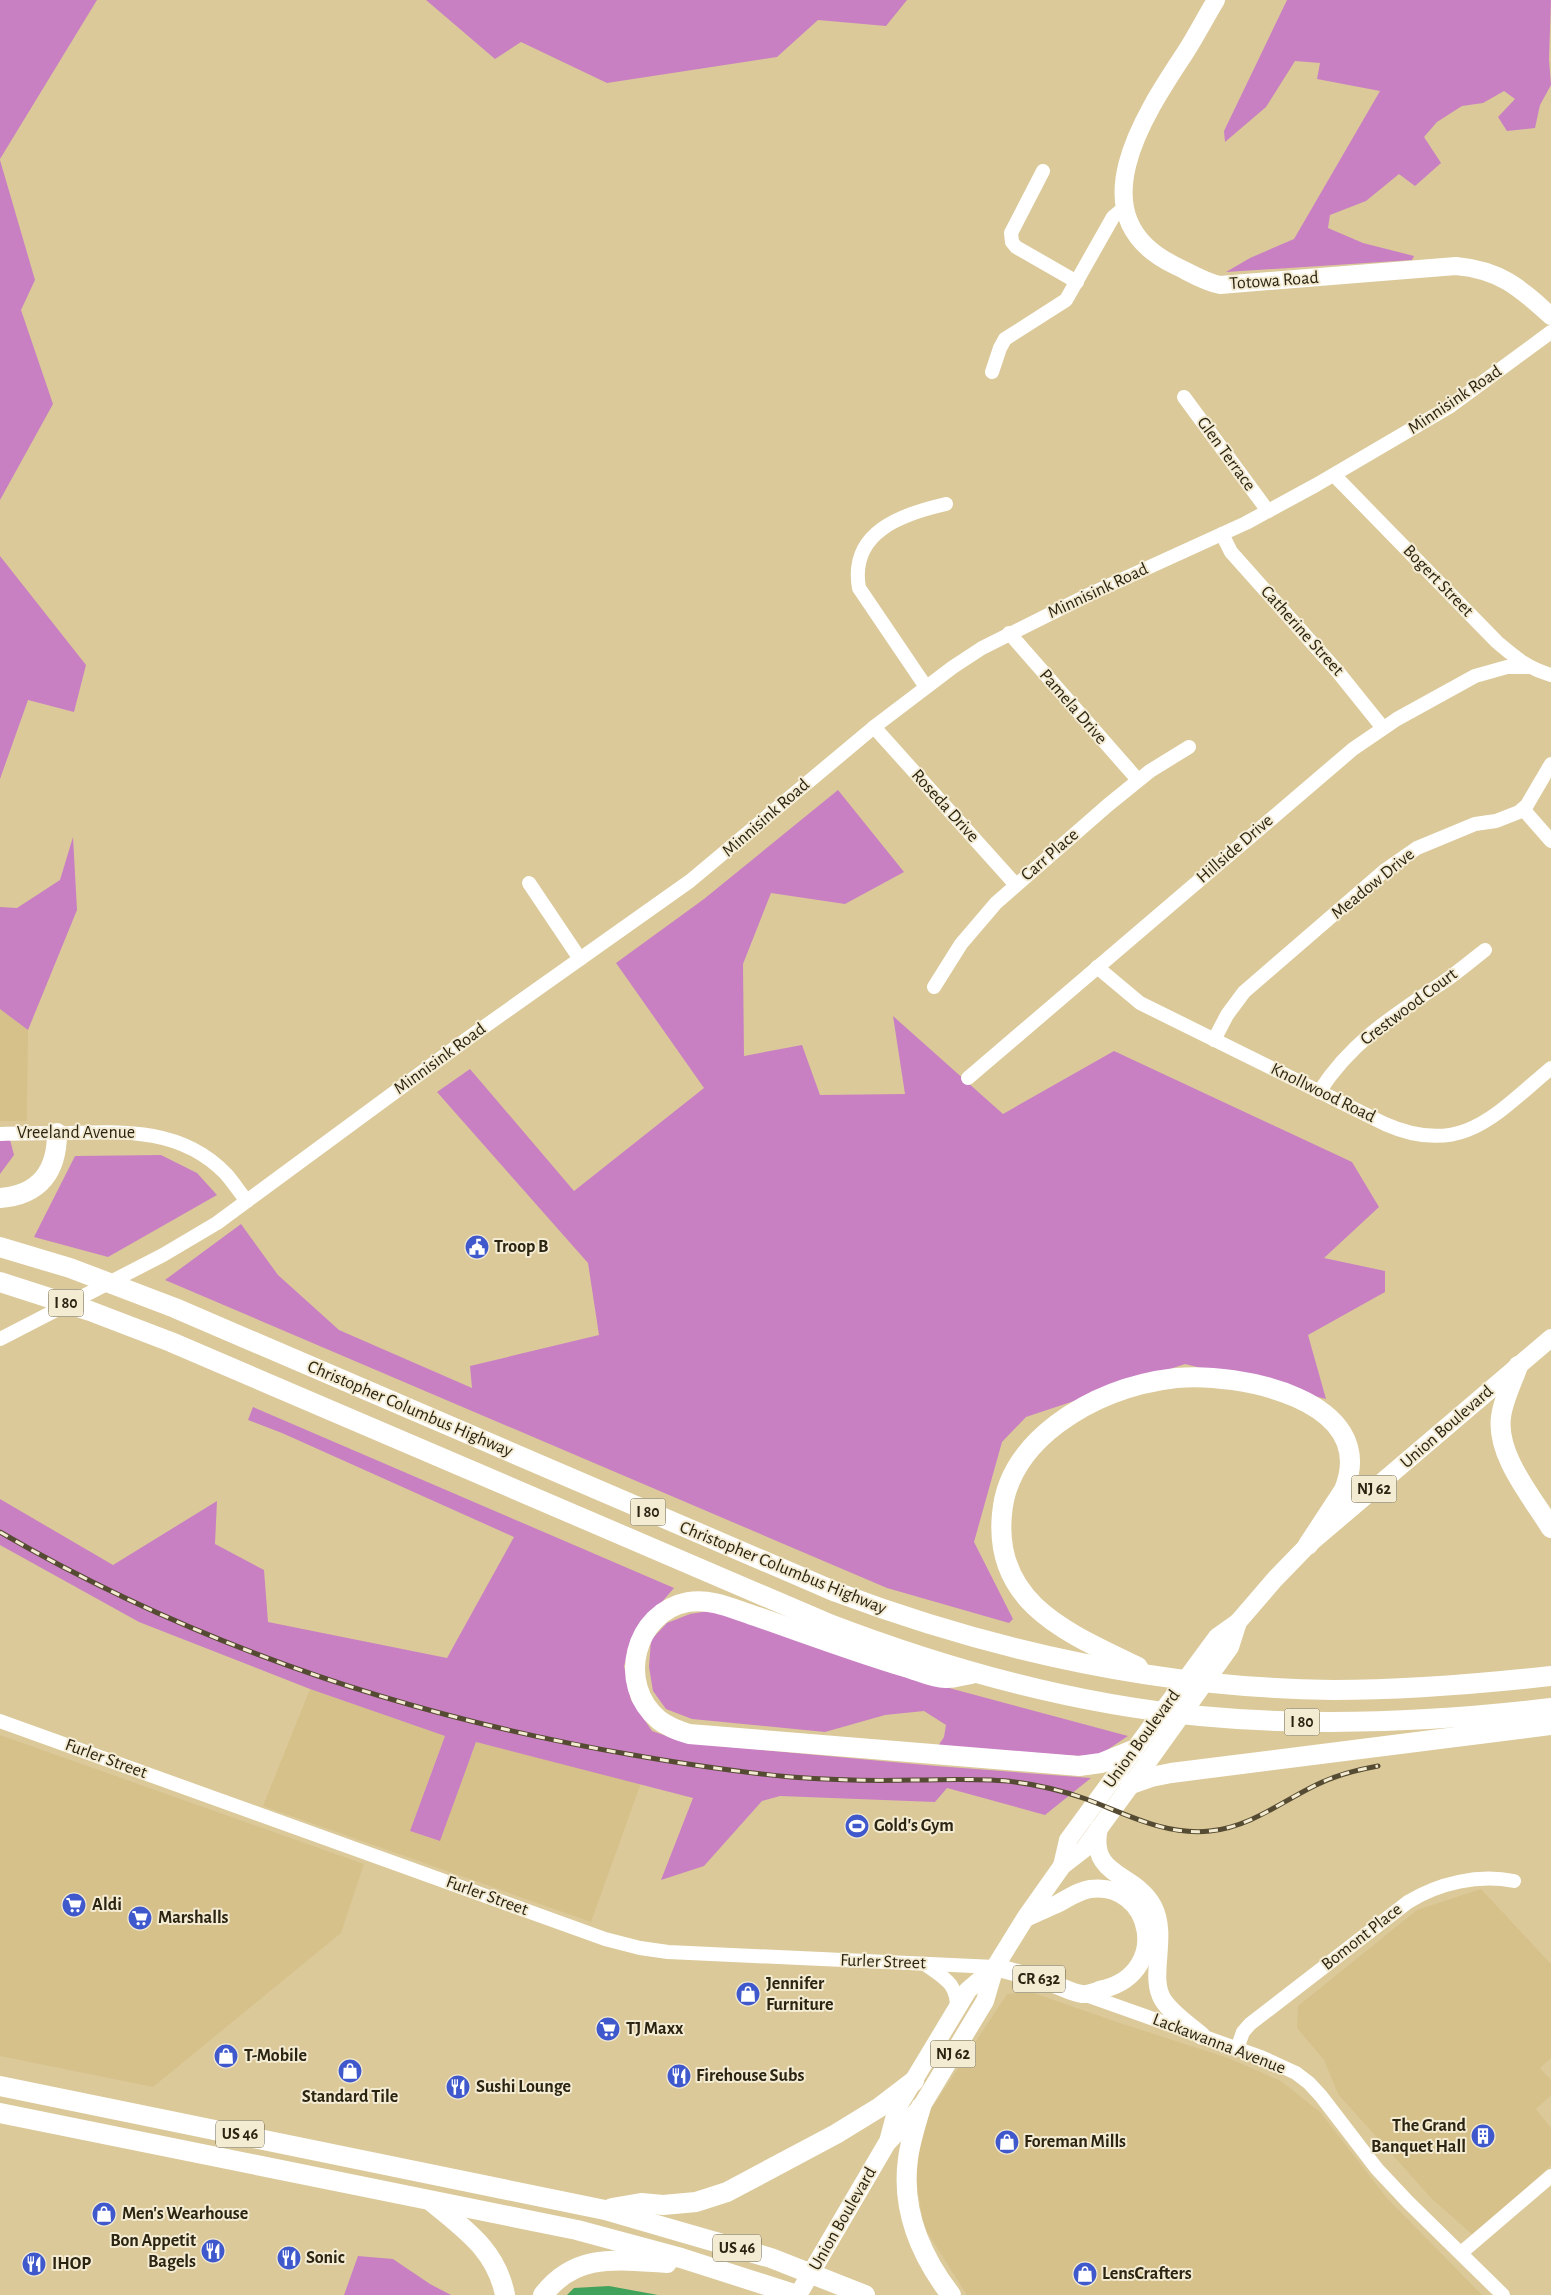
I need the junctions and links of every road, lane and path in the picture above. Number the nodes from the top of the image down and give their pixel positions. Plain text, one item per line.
1 (1216, 0) edge
2 (1043, 171) dead end
3 (1126, 206) junction
4 (1077, 282) junction
5 (1551, 316) edge
6 (1551, 332) edge
7 (992, 372) dead end
8 (1184, 396) dead end
9 (1334, 475) junction
10 (946, 504) dead end
11 (1268, 511) junction
12 (1222, 534) junction
13 (1009, 633) junction
14 (1529, 667) junction
15 (1551, 675) edge
16 (926, 687) junction
17 (874, 727) junction
18 (1383, 728) junction
19 (1189, 747) dead end
20 (1551, 764) edge
21 (1138, 780) junction
22 (1522, 809) junction
23 (1551, 841) edge
24 (529, 883) dead end
25 (1016, 885) junction
26 (1485, 950) dead end
27 (580, 959) junction
28 (1097, 967) junction
29 (934, 987) dead end
30 (1214, 1040) junction
31 (1551, 1068) edge
32 (968, 1078) dead end
33 (1319, 1092) junction
34 (57, 1133) junction
35 (0, 1134) edge
36 (0, 1198) edge
37 (247, 1201) junction
38 (0, 1247) edge
39 (0, 1282) edge
40 (1551, 1338) edge
41 (0, 1339) edge
42 (1518, 1366) junction
43 (1551, 1528) edge
44 (1308, 1545) junction
45 (975, 1673) junction
46 (1154, 1676) junction
47 (1551, 1676) edge
48 (1551, 1708) edge
49 (0, 1721) edge
50 (1551, 1725) edge
51 (1141, 1750) junction
52 (1131, 1784) junction
53 (1102, 1823) junction
54 (1062, 1866) junction
55 (1514, 1881) dead end
56 (1026, 1917) junction
57 (925, 1964) junction
58 (995, 1967) junction
59 (1083, 1994) junction
60 (957, 2010) junction
61 (1202, 2036) junction
62 (1237, 2049) junction
63 (914, 2080) junction
64 (0, 2086) edge
65 (921, 2107) junction
66 (0, 2113) edge
67 (887, 2144) junction
68 (1551, 2176) edge
69 (429, 2200) junction
70 (605, 2210) junction
71 (1460, 2253) junction
72 (705, 2265) junction
73 (505, 2295) edge
74 (543, 2295) edge
75 (797, 2295) edge
76 (865, 2295) edge
77 (951, 2295) edge
78 (1503, 2295) edge

1 - 3 main road, Totowa Road
2 - 4 street
3 - 4 street
3 - 5 main road, Totowa Road
4 - 7 street
6 - 9 street, Minnisink Road
8 - 11 street, Glen Terrace
9 - 11 street, Minnisink Road
9 - 14 street, Bogert Street
10 - 16 street
11 - 12 street, Minnisink Road
12 - 13 street, Minnisink Road
12 - 18 street, Catherine Street
13 - 16 street, Minnisink Road
13 - 21 street, Pamela Drive
14 - 15 street, Bogert Street
14 - 18 street, Hillside Drive
16 - 17 street, Minnisink Road
17 - 25 street, Roseda Drive
17 - 27 street, Minnisink Road
18 - 28 street, Hillside Drive
19 - 21 street, Carr Place
20 - 22 street, Meadow Drive
21 - 25 street, Carr Place
22 - 23 street
22 - 30 street, Meadow Drive
24 - 27 street
25 - 29 street, Carr Place
26 - 33 street, Crestwood Court
27 - 37 street, Minnisink Road
28 - 30 street, Knollwood Road
28 - 32 street, Hillside Drive
30 - 33 street, Knollwood Road
31 - 33 street, Knollwood Road
34 - 35 street, Vreeland Avenue
34 - 36 highway
34 - 37 street, Vreeland Avenue
37 - 41 street, Minnisink Road
38 - 46 highway, Christopher Columbus Highway / I 80
39 - 45 highway, Christopher Columbus Highway / I 80
40 - 42 main road, Union Boulevard
42 - 43 highway
42 - 44 main road, Union Boulevard / NJ 62
44 - 46 highway
44 - 51 main road, Union Boulevard / NJ 62
45 - 48 highway, Christopher Columbus Highway / I 80
45 - 51 highway
46 - 47 highway, Christopher Columbus Highway / I 80
49 - 57 street, Furler Street
50 - 52 highway
51 - 52 main road, Union Boulevard / NJ 62
51 - 54 main road, Union Boulevard / NJ 62
52 - 53 main road, Union Boulevard / NJ 62
53 - 54 main road, Union Boulevard / NJ 62
53 - 61 main road
54 - 56 main road, Union Boulevard / NJ 62
55 - 62 street, Bomont Place
56 - 58 main road, Union Boulevard / NJ 62
56 - 59 main road
57 - 58 street, Furler Street
57 - 60 street
58 - 59 main road, Lackawanna Avenue / CR 632
58 - 60 main road, Union Boulevard / NJ 62
58 - 65 main road, Union Boulevard / NJ 62
59 - 61 street, Lackawanna Avenue / CR 632
60 - 63 main road, Union Boulevard / NJ 62
61 - 62 street, Lackawanna Avenue / CR 632
62 - 71 street, Lackawanna Avenue / CR 632
63 - 67 main road, Union Boulevard / NJ 62
63 - 70 highway
64 - 70 highway, US 46
65 - 67 main road, Union Boulevard / NJ 62
65 - 77 highway
66 - 69 highway, US 46
67 - 75 main road, Union Boulevard / NJ 62
68 - 71 street
69 - 72 highway, US 46
69 - 73 highway
70 - 76 highway, US 46
71 - 78 street, Lackawanna Avenue / CR 632
72 - 74 highway
72 - 75 highway, US 46

